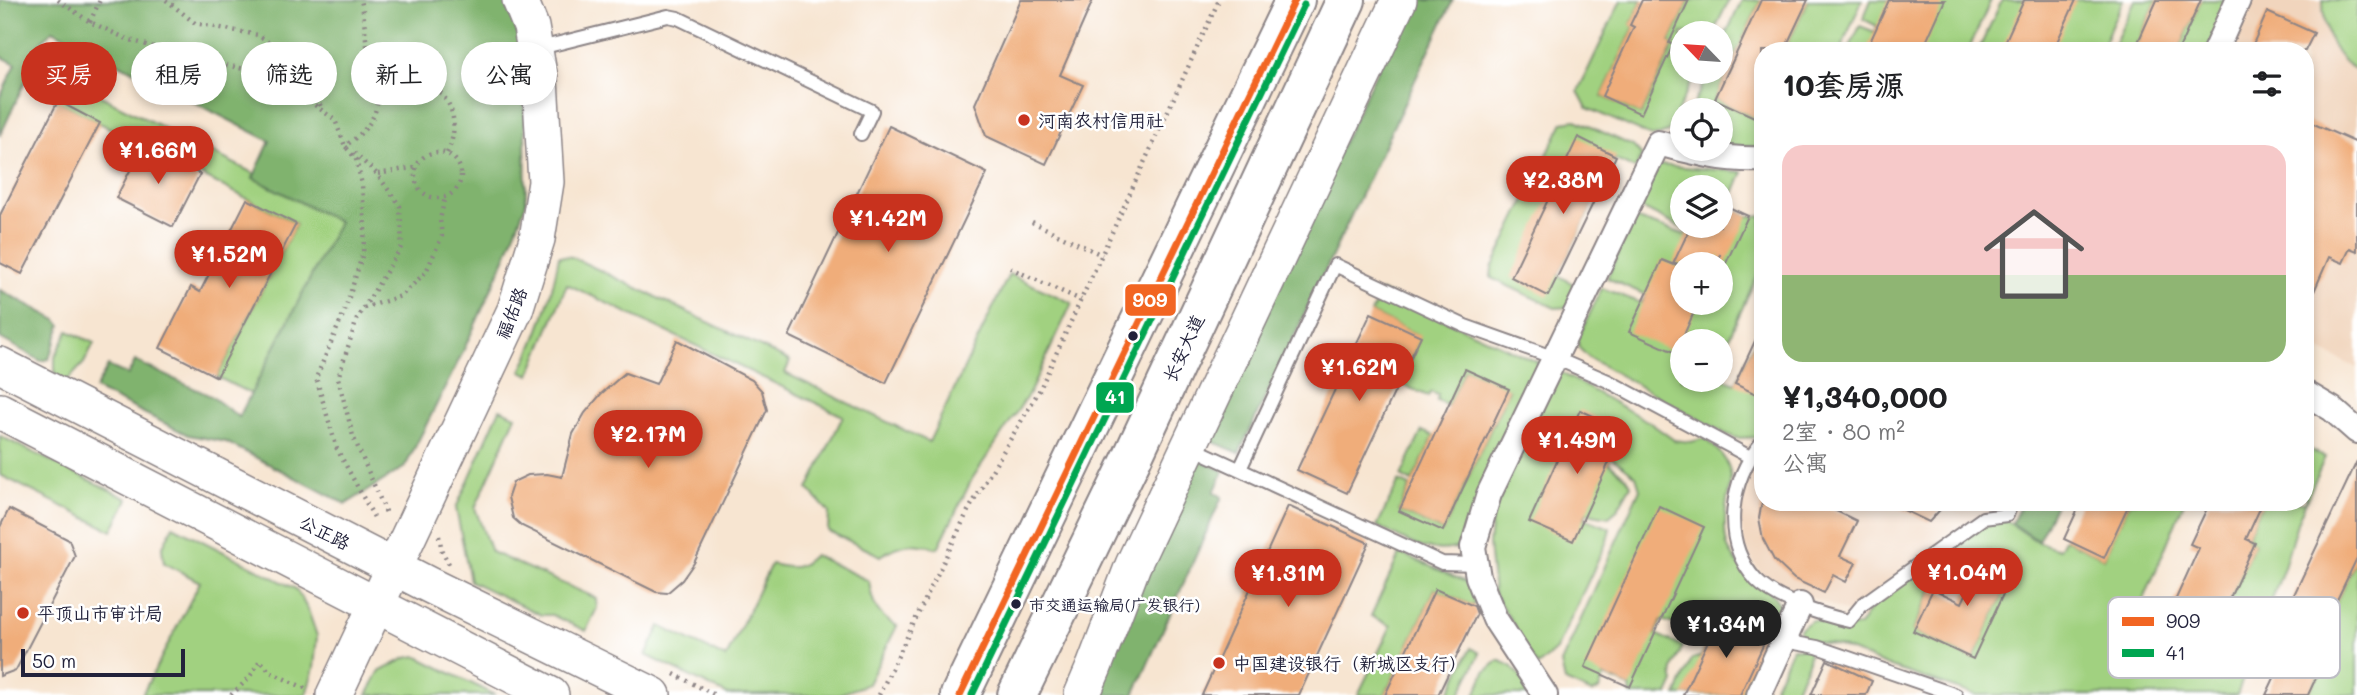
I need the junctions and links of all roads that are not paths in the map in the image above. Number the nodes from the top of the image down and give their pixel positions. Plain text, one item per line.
1 (520, 0) edge
2 (1295, 0) edge
3 (1346, 0) edge
4 (1399, 0) edge
5 (2238, 0) edge
6 (534, 42) edge
7 (2219, 42) edge
8 (557, 44) edge
9 (541, 105) edge
10 (861, 134) dead end
11 (1754, 160) edge
12 (1555, 358) junction
13 (0, 365) edge
14 (2314, 398) edge
15 (0, 411) edge
16 (2357, 431) edge
17 (1189, 446) junction
18 (1754, 452) edge
19 (1750, 457) junction
20 (1240, 469) junction
21 (2009, 511) edge
22 (1476, 565) junction
23 (394, 567) junction
24 (1800, 605) junction
25 (377, 606) junction
26 (1784, 641) junction
27 (662, 684) edge
28 (322, 693) edge
29 (551, 695) edge
30 (960, 695) edge
31 (1017, 695) edge
32 (1082, 695) edge
33 (1545, 695) edge
34 (1759, 695) edge
35 (1956, 695) edge

1 - 6 street, 福佑路
2 - 30 main road
3 - 31 main road, 长安大道
4 - 17 street
5 - 7 street
8 - 10 lane
9 - 23 street, 福佑路
11 - 12 street
12 - 19 lane
12 - 20 lane
12 - 22 street
13 - 23 street, 公正路
14 - 16 street
15 - 25 street
17 - 20 lane
17 - 32 street
18 - 19 lane
19 - 24 lane
20 - 22 lane
21 - 24 lane
22 - 33 street
23 - 25 street, 福佑路
23 - 27 street, 公正路
24 - 26 street
25 - 28 street, 福佑路
25 - 29 street
26 - 34 street
26 - 35 lane

